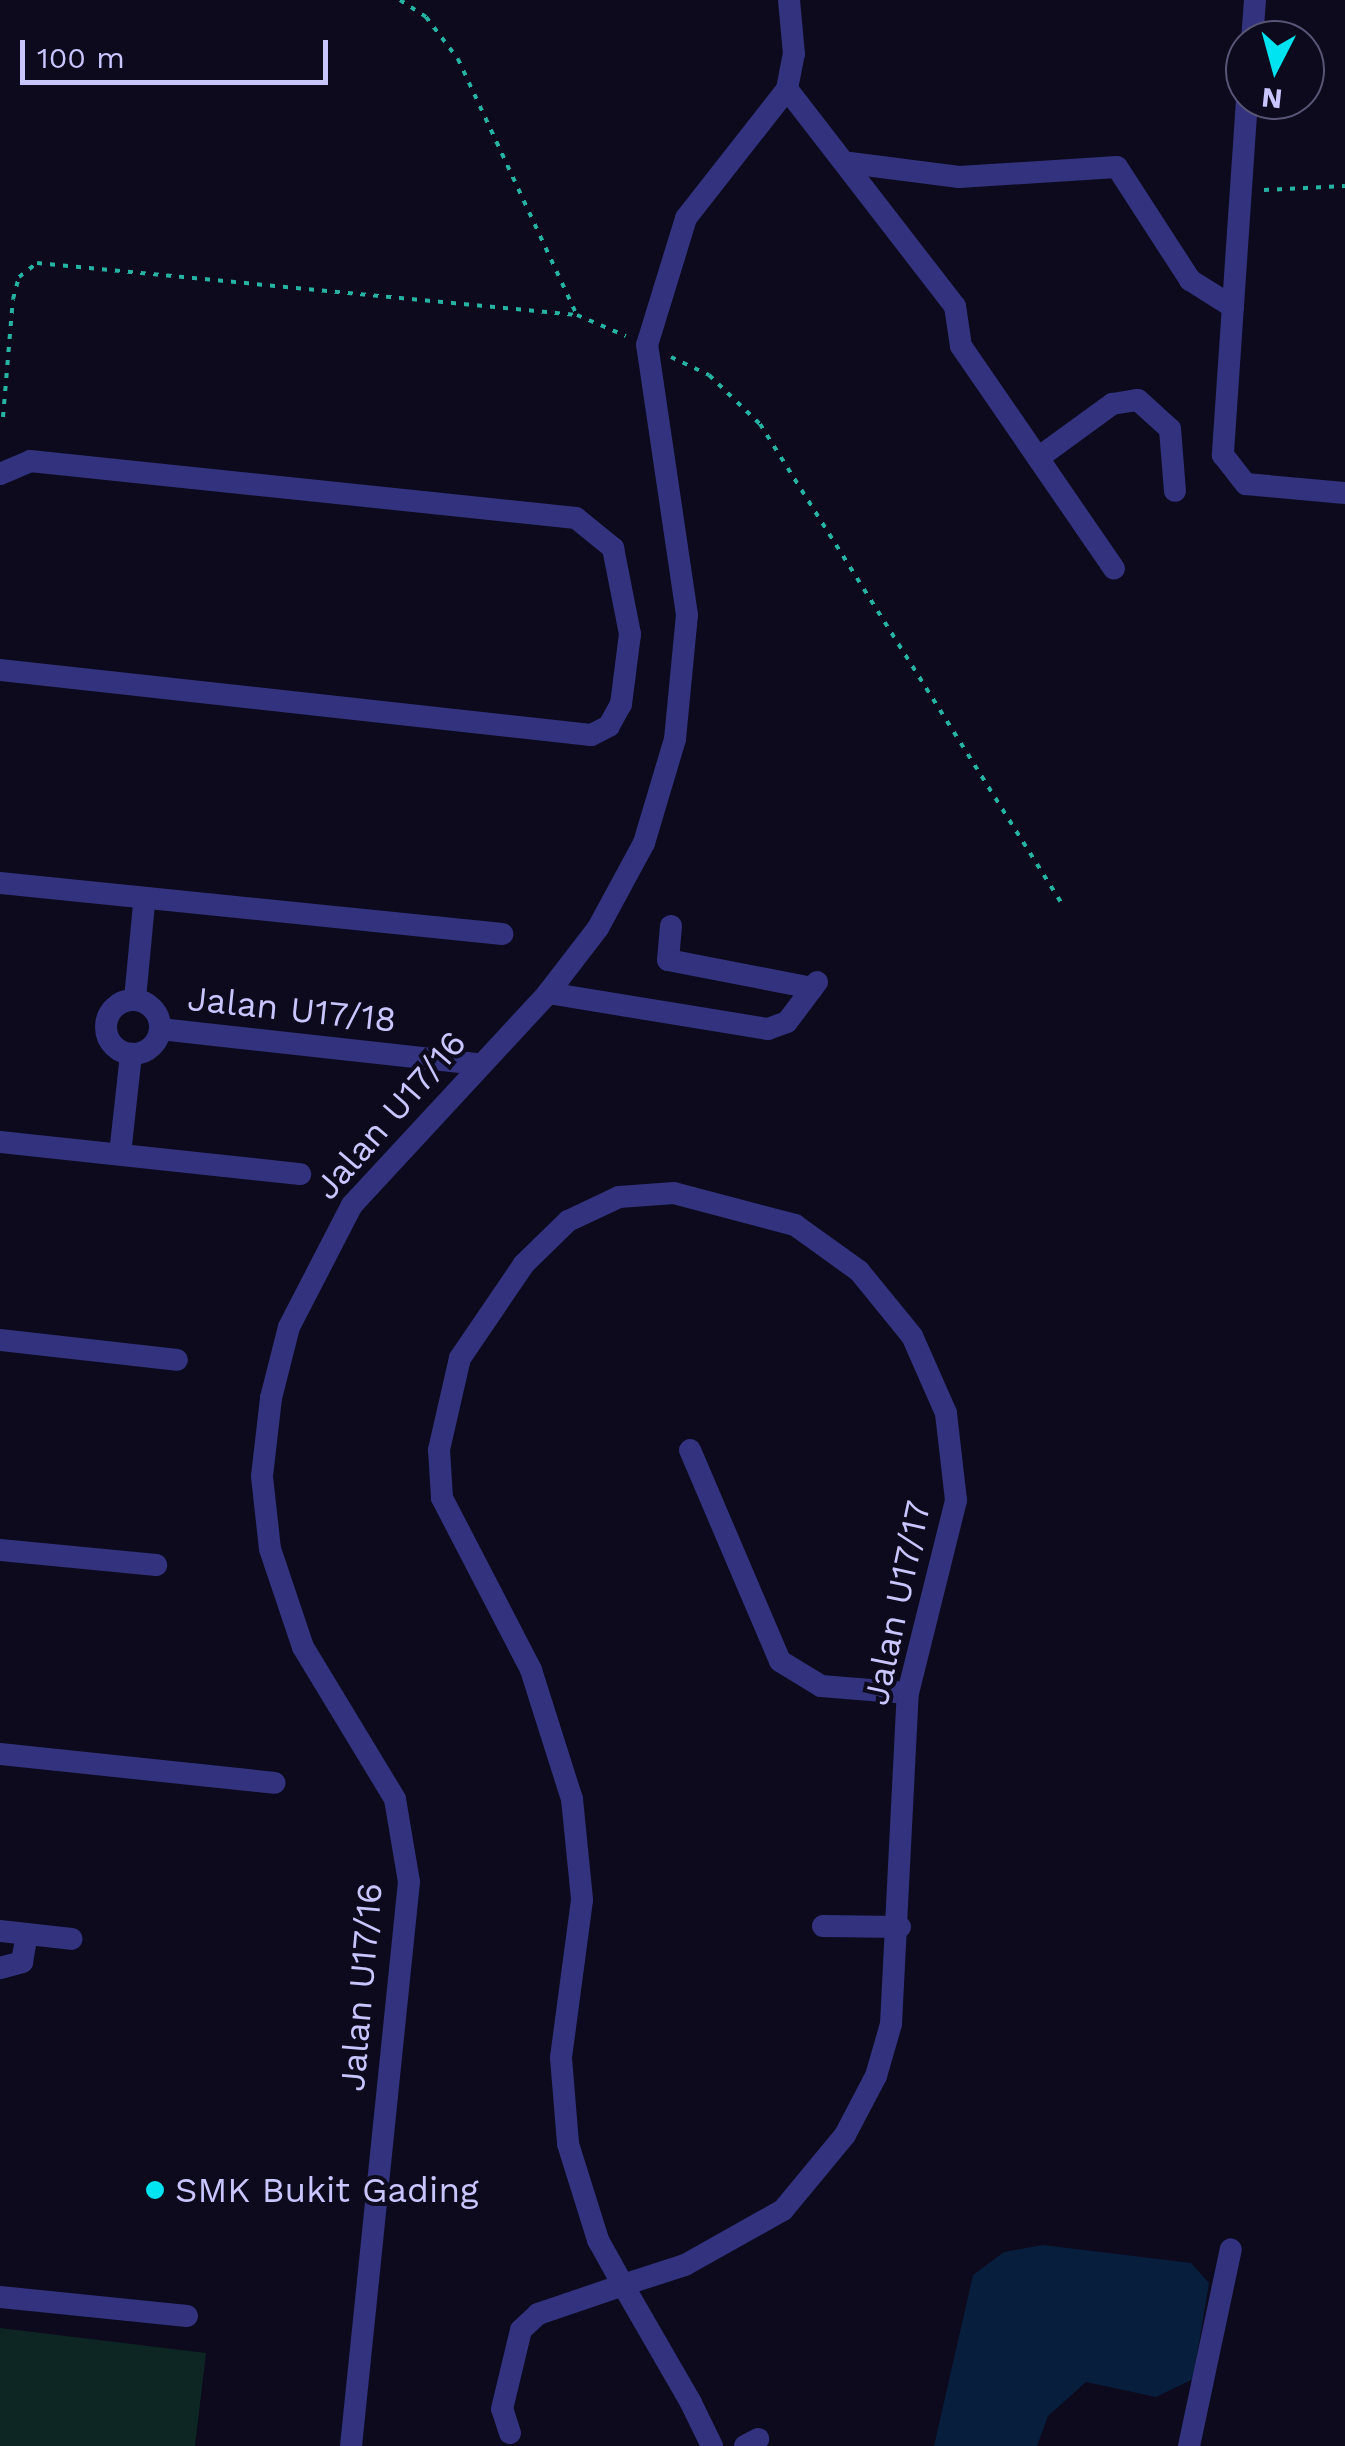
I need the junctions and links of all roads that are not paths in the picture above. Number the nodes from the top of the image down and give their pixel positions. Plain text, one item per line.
1 (789, 0) edge
2 (787, 89) junction
3 (1245, 120) edge
4 (850, 162) junction
5 (1233, 307) junction
6 (1038, 458) junction
7 (0, 474) edge
8 (1176, 491) dead end
9 (1345, 493) edge
10 (1114, 569) dead end
11 (0, 670) edge
12 (0, 883) edge
13 (144, 903) junction
14 (671, 926) dead end
15 (502, 934) dead end
16 (548, 992) junction
17 (135, 1000) junction
18 (160, 1029) junction
19 (130, 1054) junction
20 (476, 1064) junction
21 (0, 1142) edge
22 (120, 1154) junction
23 (300, 1174) dead end
24 (0, 1340) edge
25 (177, 1360) dead end
26 (690, 1450) dead end
27 (0, 1550) edge
28 (156, 1566) dead end
29 (908, 1694) junction
30 (0, 1754) edge
31 (274, 1783) dead end
32 (823, 1926) dead end
33 (900, 1926) junction
34 (0, 1931) edge
35 (27, 1934) junction
36 (72, 1939) dead end
37 (0, 1968) edge
38 (1230, 2249) dead end
39 (623, 2286) junction
40 (0, 2297) edge
41 (187, 2316) dead end
42 (510, 2433) dead end
43 (350, 2446) edge
44 (712, 2446) edge
45 (1190, 2446) edge

1 - 2 street
2 - 4 street
2 - 16 street, Jalan U17/16
3 - 5 street
4 - 5 street
4 - 6 street
5 - 9 street
6 - 8 street
6 - 10 street
7 - 11 street
12 - 13 street
13 - 15 street
13 - 17 street
14 - 16 street
16 - 20 street, Jalan U17/16
17 - 18 street
17 - 19 street
18 - 19 street
18 - 20 street, Jalan U17/18
19 - 22 street
20 - 43 street, Jalan U17/16
21 - 22 street
22 - 23 street
24 - 25 street
26 - 29 street
27 - 28 street
29 - 33 street, Jalan U17/17
29 - 39 street, Jalan U17/17
30 - 31 street
32 - 33 street
33 - 39 street, Jalan U17/17
34 - 35 street
35 - 36 street
35 - 37 street
38 - 45 street
39 - 42 street
39 - 44 street, Jalan U17/17
40 - 41 street

